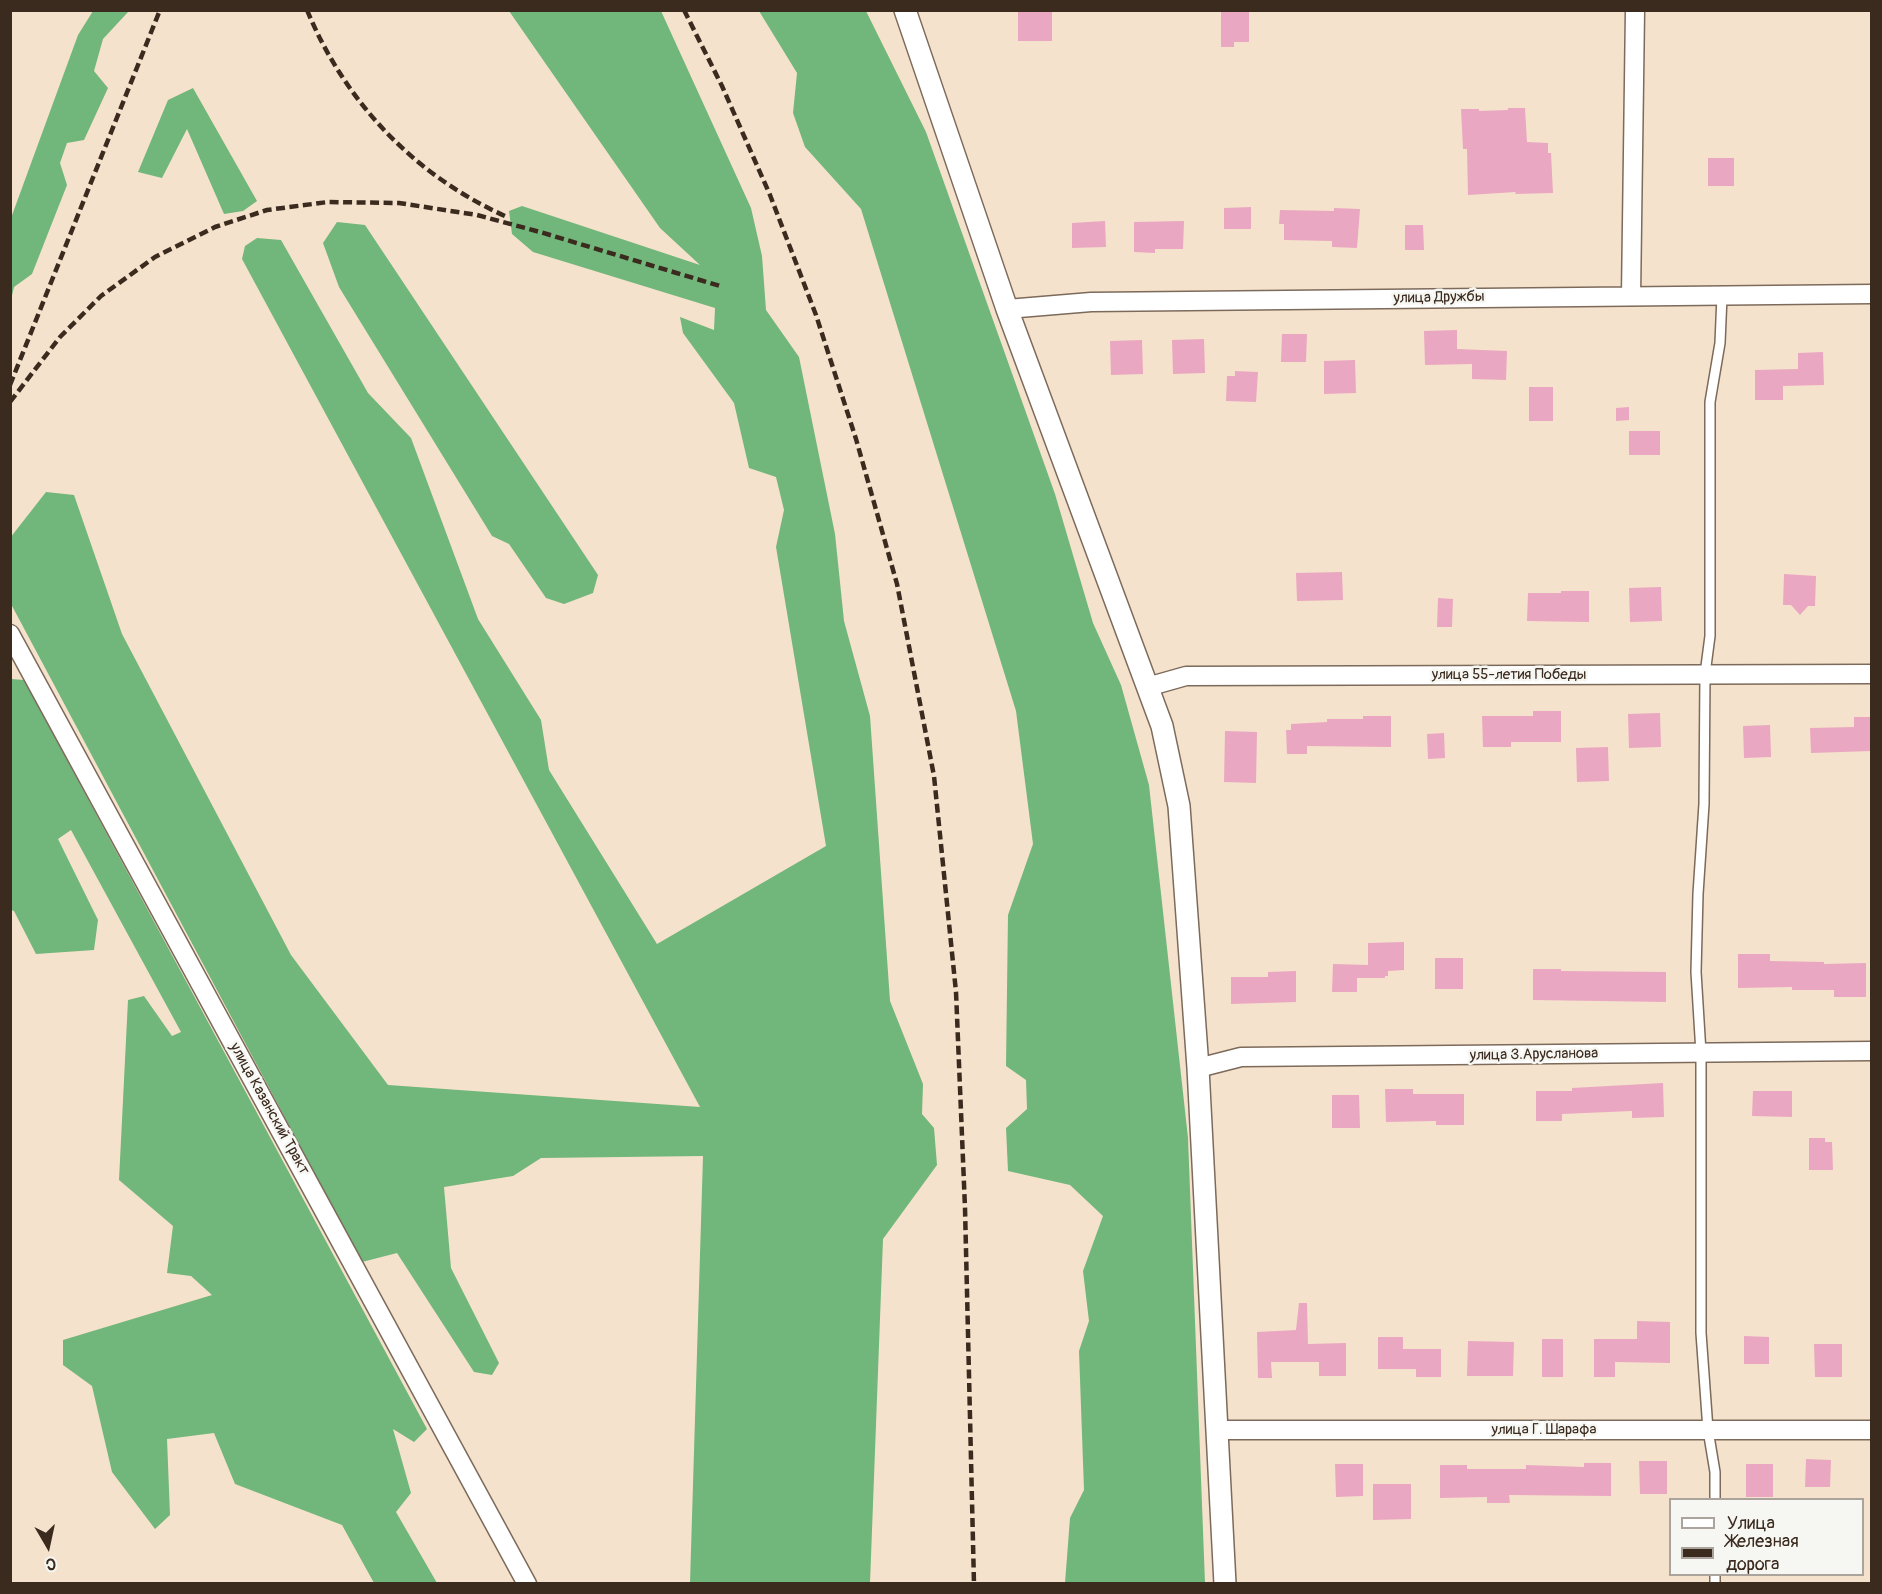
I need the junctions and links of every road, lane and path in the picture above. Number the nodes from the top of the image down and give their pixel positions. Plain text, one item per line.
1 (905, 10) edge
2 (1635, 10) edge
3 (1872, 294) edge
4 (1631, 296) junction
5 (1722, 296) junction
6 (1007, 309) junction
7 (10, 634) edge
8 (1872, 674) edge
9 (1705, 675) junction
10 (1147, 687) junction
11 (1872, 1051) edge
12 (1701, 1053) junction
13 (1198, 1068) junction
14 (1217, 1430) junction
15 (1708, 1430) junction
16 (1872, 1430) edge
17 (1715, 1498) edge
18 (527, 1584) edge
19 (1225, 1584) edge

1 - 6 street
2 - 4 street
3 - 5 street, улица Дружбы
4 - 5 street, улица Дружбы
4 - 6 street, улица Дружбы
5 - 9 lane
6 - 10 street
7 - 18 street, улица Казанский Тракт
8 - 9 street, улица 55-летия Победы
9 - 10 street, улица 55-летия Победы
9 - 12 lane
10 - 13 street
11 - 12 street, улица З.Арусланова
12 - 13 street, улица З.Арусланова
12 - 15 lane
13 - 14 street
14 - 15 street, улица Г. Шарафа
14 - 19 street
15 - 16 street, улица Г. Шарафа
15 - 17 lane

